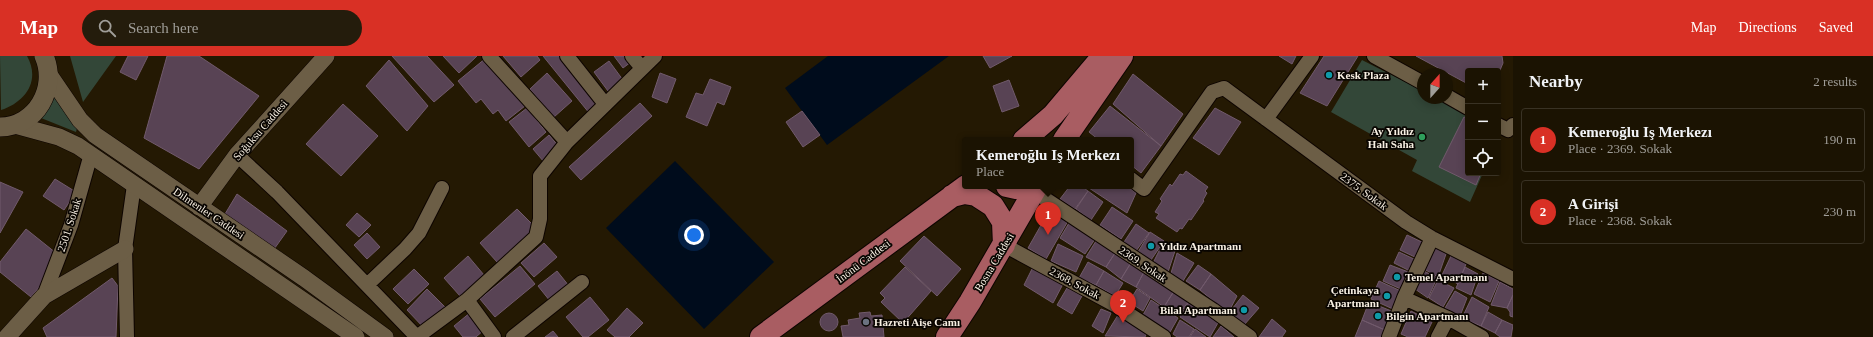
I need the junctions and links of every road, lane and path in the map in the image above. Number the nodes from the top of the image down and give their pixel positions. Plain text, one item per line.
1 (326, 56) edge
2 (489, 56) edge
3 (567, 56) edge
4 (632, 56) edge
5 (655, 56) edge
6 (1103, 56) edge
7 (1122, 56) edge
8 (1312, 56) edge
9 (1374, 56) edge
10 (46, 64) edge
11 (642, 68) junction
12 (1417, 80) edge
13 (1453, 99) edge
14 (605, 104) junction
15 (1465, 106) edge
16 (1266, 119) junction
17 (1513, 125) edge
18 (1501, 126) edge
19 (5, 128) edge
20 (1028, 137) edge
21 (1072, 137) edge
22 (567, 142) junction
23 (91, 154) junction
24 (237, 155) junction
25 (1134, 181) edge
26 (134, 185) junction
27 (442, 188) dead end
28 (1032, 189) edge
29 (1034, 189) edge
30 (959, 191) edge
31 (199, 207) junction
32 (1432, 238) junction
33 (1004, 245) junction
34 (125, 249) junction
35 (1513, 279) edge
36 (582, 282) dead end
37 (367, 285) junction
38 (44, 296) junction
39 (1404, 298) junction
40 (467, 300) junction
41 (970, 302) junction
42 (1448, 318) junction
43 (7, 337) edge
44 (127, 337) edge
45 (356, 337) edge
46 (385, 337) edge
47 (494, 337) edge
48 (513, 337) edge
49 (761, 337) edge
50 (947, 337) edge
51 (965, 337) edge
52 (1164, 337) edge
53 (1250, 337) edge
54 (1389, 337) edge
55 (1438, 337) edge
56 (1482, 337) edge

1 - 24 street, Soğuksu Caddesi
2 - 22 street
3 - 14 street
4 - 11 street
5 - 11 street
6 - 20 main road
7 - 21 main road
8 - 16 street
9 - 12 street
10 - 19 main road
10 - 31 street, Dilmenler Caddesi
11 - 14 street
13 - 15 street
14 - 22 street
16 - 25 street, 2375. Sokak
16 - 32 street, 2375. Sokak
17 - 18 street
19 - 23 street, Dilmenler Caddesi
22 - 40 street
23 - 26 street, Dilmenler Caddesi
23 - 38 street, 2501. Sokak
24 - 31 street, Soğuksu Caddesi
24 - 37 street
26 - 34 street
26 - 45 street, Dilmenler Caddesi
27 - 37 street
28 - 33 main road, Bosna Caddesi
29 - 53 street, 2369. Sokak
30 - 33 main road
30 - 49 main road, İnönü Caddesi
31 - 46 street, Dilmenler Caddesi
32 - 35 street, 2375. Sokak
32 - 39 street
33 - 41 main road, Bosna Caddesi
33 - 52 street, 2368. Sokak
34 - 38 street
34 - 44 street
36 - 48 street
37 - 40 street
38 - 43 street
39 - 42 street
39 - 54 street
40 - 47 street
41 - 50 main road, Bosna Caddesi
41 - 51 main road
42 - 55 street
42 - 56 street

